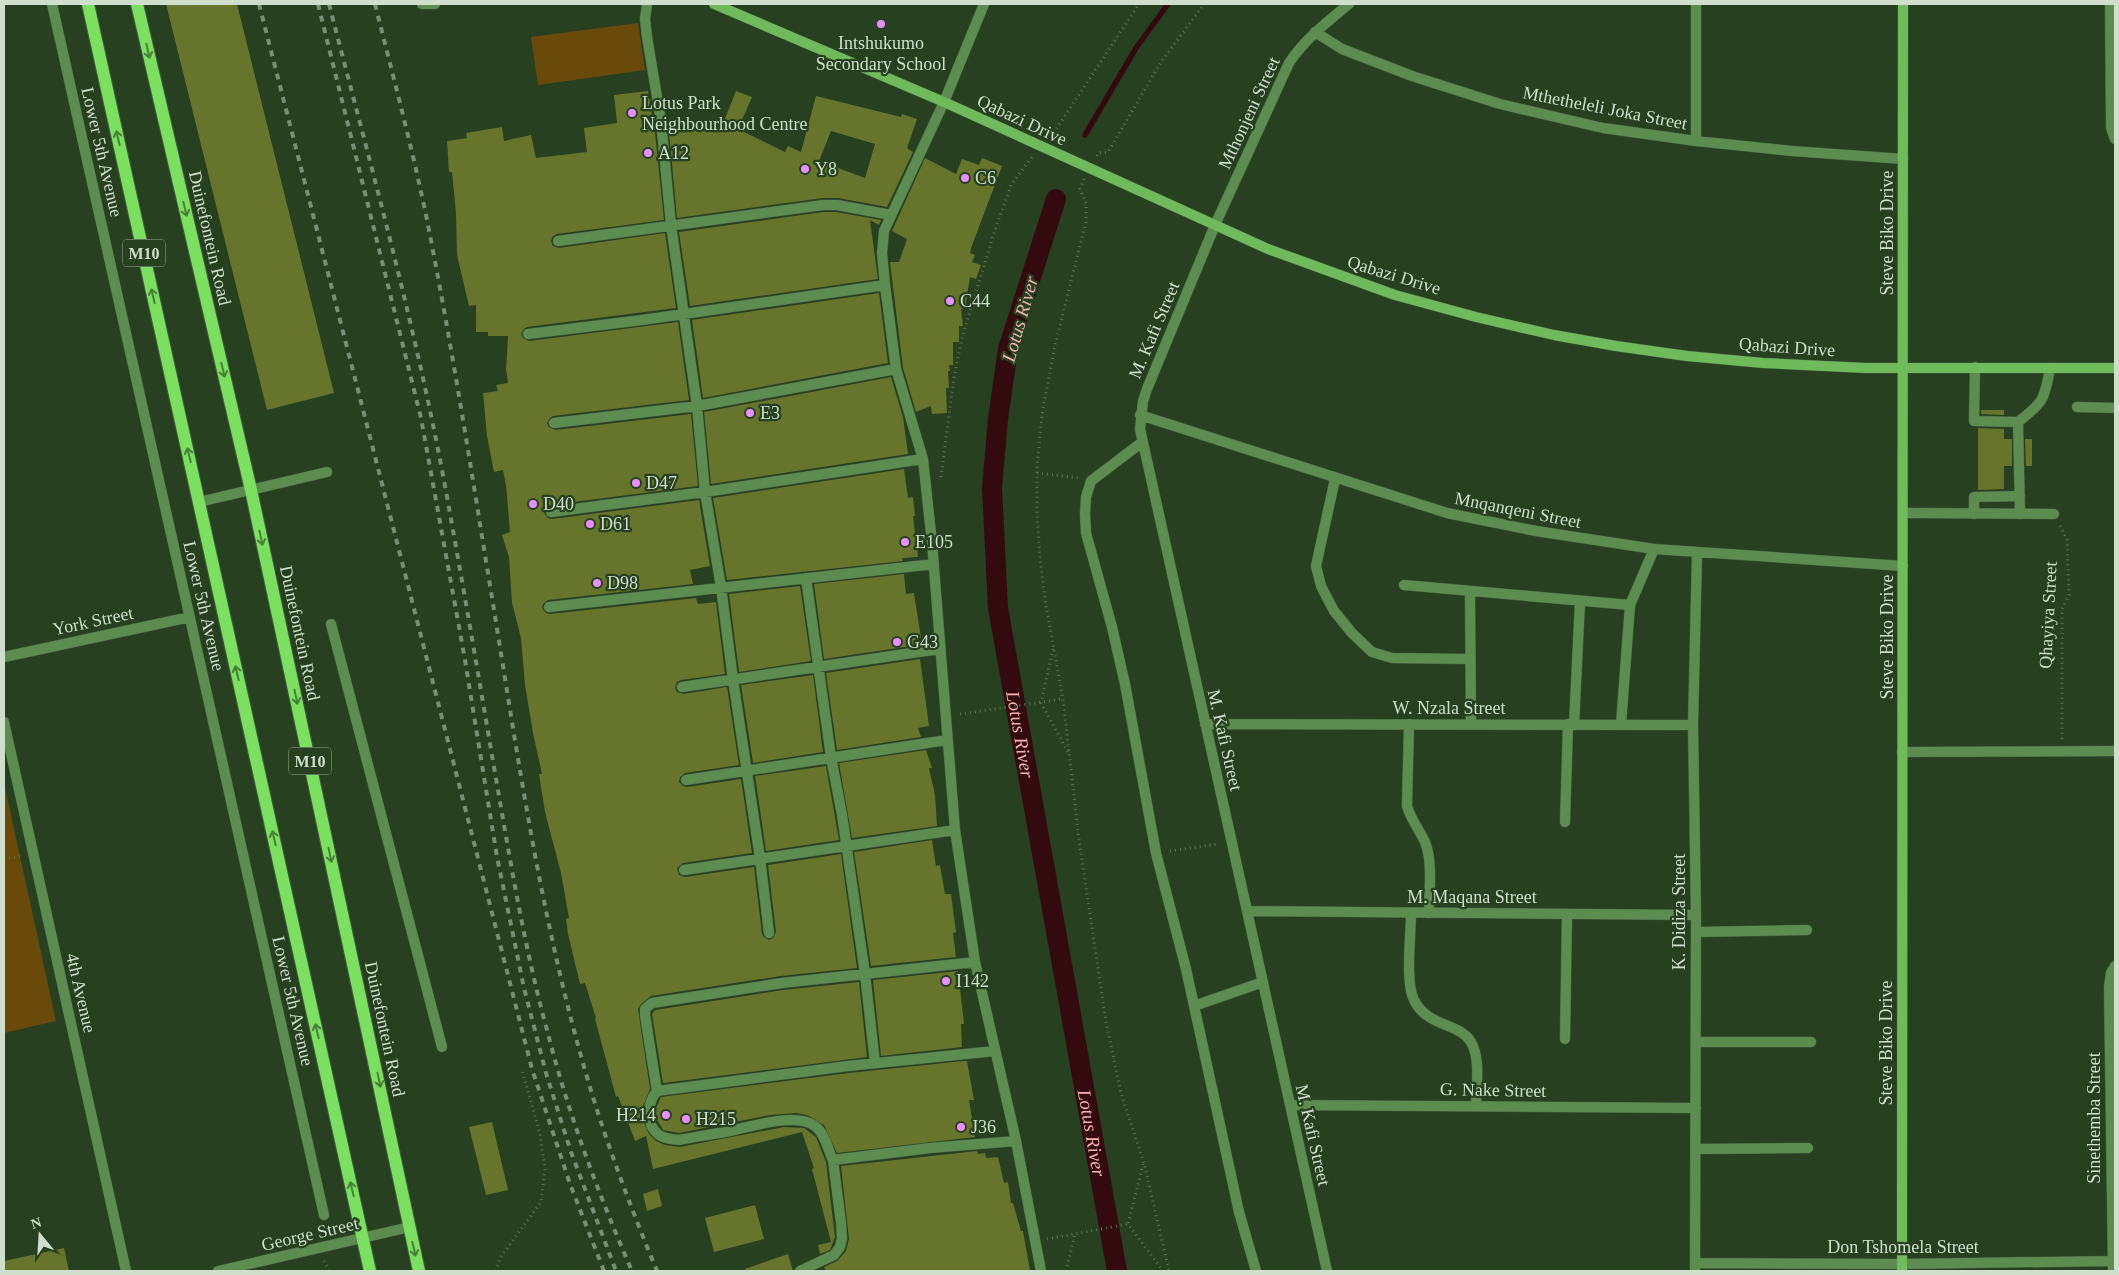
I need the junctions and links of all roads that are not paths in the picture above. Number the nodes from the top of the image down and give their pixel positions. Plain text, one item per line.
1 (52, 4) edge
2 (88, 4) edge
3 (137, 4) edge
4 (422, 4) edge
5 (435, 4) edge
6 (646, 4) edge
7 (714, 4) edge
8 (984, 4) edge
9 (1349, 4) edge
10 (1696, 4) edge
11 (1903, 4) edge
12 (2110, 4) edge
13 (1315, 32) junction
14 (944, 102) junction
15 (2115, 139) edge
16 (1696, 141) junction
17 (1903, 159) junction
18 (891, 215) junction
19 (672, 225) junction
20 (1216, 225) junction
21 (558, 241) dead end
22 (884, 284) junction
23 (683, 313) junction
24 (528, 334) dead end
25 (1974, 367) junction
26 (1904, 368) junction
27 (2050, 368) junction
28 (2115, 368) edge
29 (896, 369) junction
30 (696, 406) junction
31 (2077, 407) dead end
32 (2115, 408) edge
33 (1140, 415) junction
34 (2018, 422) junction
35 (554, 424) dead end
36 (1141, 443) junction
37 (923, 460) junction
38 (327, 472) dead end
39 (1335, 479) junction
40 (251, 490) junction
41 (705, 492) junction
42 (2020, 496) junction
43 (199, 502) junction
44 (551, 512) dead end
45 (1904, 514) junction
46 (1974, 514) junction
47 (2020, 514) junction
48 (2054, 514) road end
49 (1654, 549) junction
50 (1697, 552) junction
51 (934, 564) junction
52 (1904, 566) junction
53 (806, 578) junction
54 (1404, 585) dead end
55 (721, 587) junction
56 (1470, 592) junction
57 (1580, 601) junction
58 (1630, 605) junction
59 (550, 607) dead end
60 (190, 617) junction
61 (331, 624) dead end
62 (939, 649) junction
63 (4, 657) edge
64 (1469, 659) junction
65 (819, 667) junction
66 (733, 680) junction
67 (682, 687) dead end
68 (4, 722) edge
69 (1205, 724) junction
70 (1409, 724) junction
71 (1471, 724) junction
72 (1571, 724) junction
73 (1621, 724) junction
74 (1694, 724) junction
75 (946, 740) junction
76 (2115, 751) edge
77 (1902, 752) junction
78 (831, 757) junction
79 (747, 770) junction
80 (686, 780) dead end
81 (1565, 822) dead end
82 (954, 830) junction
83 (846, 845) junction
84 (760, 858) junction
85 (684, 870) dead end
86 (1247, 911) junction
87 (1411, 913) junction
88 (1429, 913) junction
89 (1567, 914) junction
90 (1696, 915) junction
91 (1807, 930) dead end
92 (1696, 932) junction
93 (769, 933) dead end
94 (975, 962) junction
95 (2115, 966) edge
96 (865, 974) junction
97 (1263, 982) junction
98 (1194, 1006) junction
99 (1565, 1039) dead end
100 (1696, 1042) junction
101 (1811, 1042) dead end
102 (442, 1047) dead end
103 (996, 1051) junction
104 (875, 1063) junction
105 (657, 1091) junction
106 (1290, 1106) junction
107 (1476, 1106) junction
108 (1696, 1108) junction
109 (1016, 1141) junction
110 (1808, 1148) dead end
111 (1696, 1149) junction
112 (833, 1160) junction
113 (324, 1215) dead end
114 (410, 1227) junction
115 (362, 1238) junction
116 (2113, 1264) edge
117 (1695, 1267) edge
118 (1902, 1267) edge
119 (126, 1271) edge
120 (218, 1271) edge
121 (370, 1271) edge
122 (419, 1271) edge
123 (800, 1271) edge
124 (1041, 1271) edge
125 (1256, 1271) edge
126 (1327, 1271) edge

1 - 60 street, Lower 5th Avenue
43 -> 2 main road, M10
3 -> 40 main road, Duinefontein Road / M10
4 - 5 street
6 - 19 street
7 - 14 street, Qabazi Drive
8 - 14 street
9 - 13 street, Mthonjeni Street
10 - 16 street
11 - 17 street, Steve Biko Drive
12 - 15 street
13 - 16 street, Mthetheleli Joka Street
13 - 20 street, Mthonjeni Street
14 - 18 street
14 - 20 street, Qabazi Drive
16 - 17 street, Mthetheleli Joka Street
17 - 26 street, Steve Biko Drive
18 - 19 street
18 - 22 street
19 - 21 street
19 - 23 street
20 - 26 street, Qabazi Drive
20 - 33 street, M. Kafi Street
22 - 23 street
22 - 29 street
23 - 24 street
23 - 30 street
25 - 26 street, Qabazi Drive
25 - 27 street, Qabazi Drive
25 - 34 street
26 - 45 street, Steve Biko Drive
27 - 28 street, Qabazi Drive
27 - 34 street
29 - 30 street
29 - 37 street
30 - 35 street
30 - 41 street
31 - 32 street
33 - 36 street, M. Kafi Street
33 - 39 street, Mnqanqeni Street
34 - 42 street
36 - 69 street, M. Kafi Street
36 - 98 street
37 - 41 street
37 - 51 street
38 - 40 street
39 - 49 street, Mnqanqeni Street
39 - 64 street
40 - 43 street
40 -> 114 main road, Duinefontein Road / M10
41 - 44 street
41 - 55 street
42 - 46 street
42 - 47 street
115 -> 43 main road, M10
45 - 46 street
45 - 52 street, Steve Biko Drive
46 - 47 street
47 - 48 street
49 - 50 street, Mnqanqeni Street
49 - 58 street
50 - 52 street, Mnqanqeni Street
50 - 74 street, K. Didiza Street
51 - 53 street
51 - 62 street
52 - 77 street, Steve Biko Drive
53 - 55 street
53 - 65 street
54 - 56 street
55 - 59 street
55 - 66 street
56 - 57 street
56 - 64 street
57 - 58 street
57 - 72 street
58 - 73 street
60 - 63 street, York Street
60 - 113 street, Lower 5th Avenue
61 - 102 street
62 - 65 street
62 - 75 street
64 - 71 street
65 - 66 street
65 - 78 street
66 - 67 street
66 - 79 street
68 - 119 street, 4th Avenue
69 - 70 street, W. Nzala Street
69 - 86 street, M. Kafi Street
70 - 71 street, W. Nzala Street
70 - 88 street
71 - 72 street, W. Nzala Street
72 - 73 street, W. Nzala Street
72 - 81 street
73 - 74 street, W. Nzala Street
74 - 90 street, K. Didiza Street
75 - 78 street
75 - 82 street
76 - 77 street
77 - 118 street, Steve Biko Drive
78 - 79 street
78 - 83 street
79 - 80 street
79 - 84 street
82 - 83 street
82 - 94 street
83 - 84 street
83 - 96 street
84 - 85 street
84 - 93 street
86 - 87 street, M. Maqana Street
86 - 97 street, M. Kafi Street
87 - 88 street, M. Maqana Street
87 - 107 street
88 - 89 street, M. Maqana Street
89 - 90 street, M. Maqana Street
89 - 99 street
90 - 92 street, K. Didiza Street
91 - 92 street
92 - 100 street, K. Didiza Street
94 - 96 street
94 - 103 street
95 - 116 street, Sinethemba Street
96 - 104 street
96 - 105 street
97 - 98 street
97 - 106 street, M. Kafi Street
98 - 125 street
100 - 101 street
100 - 108 street, K. Didiza Street
103 - 104 street
103 - 109 street
104 - 105 street
105 - 112 street
106 - 107 street, G. Nake Street
106 - 126 street, M. Kafi Street
107 - 108 street, G. Nake Street
108 - 111 street, K. Didiza Street
109 - 112 street
109 - 124 street
110 - 111 street
111 - 117 street, K. Didiza Street
112 - 123 street
114 - 115 street, George Street
114 -> 122 main road, Duinefontein Road / M10
115 - 120 street, George Street
115 - 121 main road, M10
116 - 118 street, Don Tshomela Street
117 - 118 street, Don Tshomela Street

